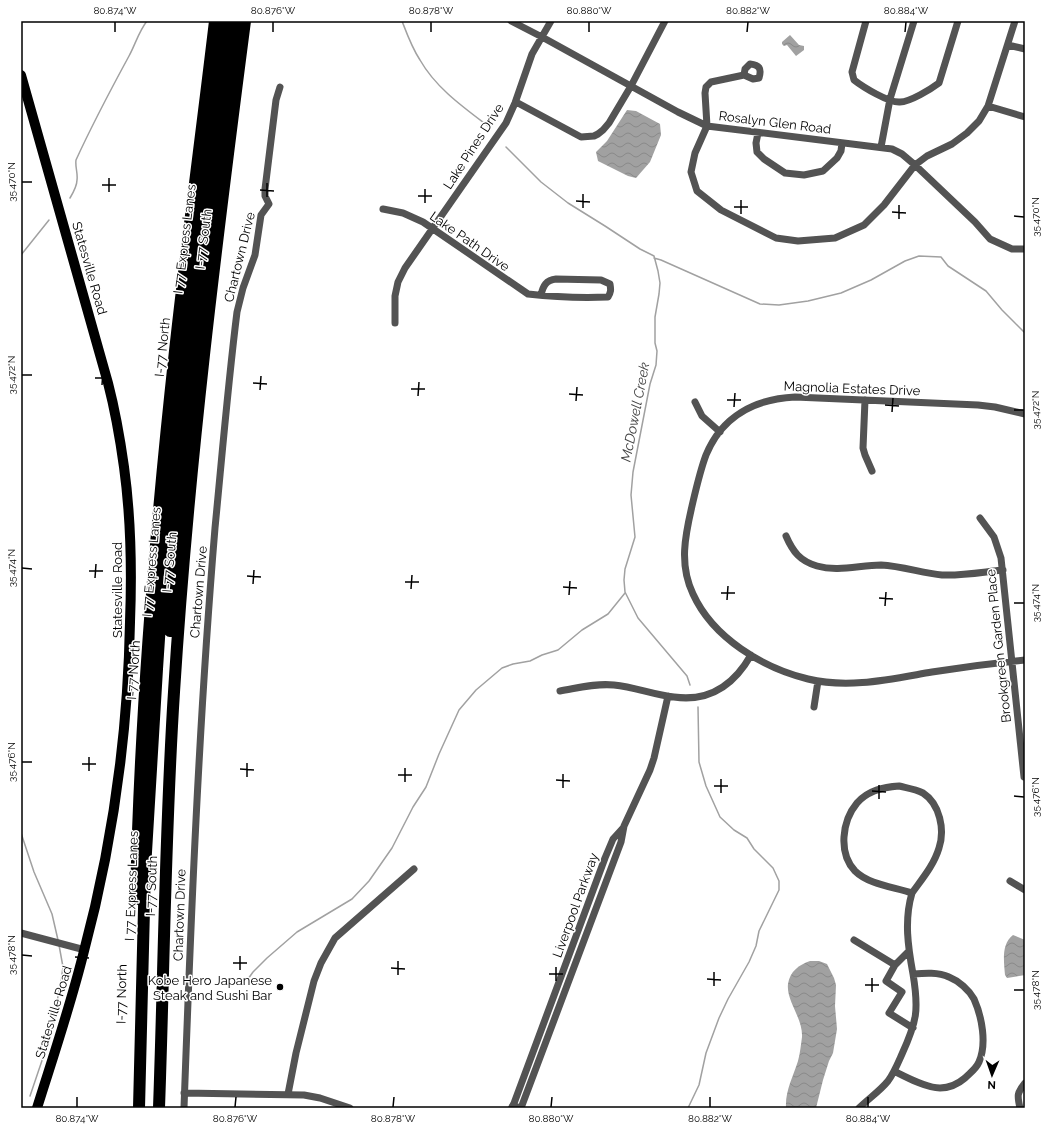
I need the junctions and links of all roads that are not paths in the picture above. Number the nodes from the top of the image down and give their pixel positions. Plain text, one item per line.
1 (215, 21) edge
2 (224, 21) edge
3 (235, 21) edge
4 (245, 21) edge
5 (511, 21) edge
6 (551, 21) edge
7 (665, 21) edge
8 (866, 21) edge
9 (914, 21) edge
10 (958, 21) edge
11 (1015, 21) edge
12 (542, 37) junction
13 (1008, 45) junction
14 (1025, 50) edge
15 (21, 75) edge
16 (744, 75) dead end
17 (631, 86) junction
18 (280, 87) dead end
19 (890, 99) junction
20 (516, 102) junction
21 (988, 106) junction
22 (1025, 117) edge
23 (707, 126) junction
24 (758, 133) junction
25 (842, 143) junction
26 (881, 148) junction
27 (219, 149) junction
28 (915, 165) junction
29 (383, 209) dead end
30 (218, 226) junction
31 (433, 228) junction
32 (1025, 249) edge
33 (541, 296) junction
34 (395, 323) dead end
35 (865, 400) junction
36 (695, 402) dead end
37 (1025, 414) edge
38 (177, 423) junction
39 (720, 432) junction
40 (872, 472) dead end
41 (161, 492) junction
42 (980, 518) dead end
43 (786, 536) dead end
44 (1003, 570) junction
45 (751, 655) junction
46 (1025, 660) edge
47 (1012, 661) junction
48 (818, 681) junction
49 (560, 691) dead end
50 (668, 696) junction
51 (814, 707) dead end
52 (1024, 777) dead end
53 (414, 869) dead end
54 (1010, 881) dead end
55 (1025, 890) edge
56 (912, 893) junction
57 (21, 934) edge
58 (854, 940) dead end
59 (85, 950) junction
60 (909, 951) junction
61 (895, 965) junction
62 (913, 974) junction
63 (913, 1028) junction
64 (894, 1071) junction
65 (1025, 1083) edge
66 (184, 1093) junction
67 (288, 1094) junction
68 (516, 1107) edge
69 (37, 1108) edge
70 (132, 1108) edge
71 (139, 1108) edge
72 (152, 1108) edge
73 (159, 1108) edge
74 (184, 1108) edge
75 (350, 1108) edge
76 (859, 1108) edge
77 (1020, 1108) edge

1 - 41 highway, I-77 North
2 - 38 highway, I 77 Express Lanes
3 - 27 highway, I 77 Express Lanes
4 - 30 highway, I-77 South
5 - 12 street, Rosalyn Glen Road
6 - 12 street, Lake Pines Drive
7 - 17 street
8 - 19 street
9 - 19 street
10 - 19 street
11 - 13 street
12 - 17 street, Rosalyn Glen Road
12 - 20 street, Lake Pines Drive
13 - 14 street
13 - 21 street
15 - 59 main road, Statesville Road
16 - 23 street
17 - 20 street
17 - 23 street, Rosalyn Glen Road
18 - 66 street, Chartown Drive
19 - 26 street
20 - 31 street, Lake Pines Drive
21 - 22 street
21 - 28 street
23 - 24 street, Rosalyn Glen Road
23 - 28 street
24 - 25 street, Rosalyn Glen Road
24 - 25 street
25 - 26 street, Rosalyn Glen Road
26 - 28 street, Rosalyn Glen Road
27 - 30 highway
27 - 72 highway, I 77 Express Lanes
28 - 32 street, Rosalyn Glen Road
29 - 31 street, Lake Path Drive
30 - 73 highway, I-77 South
31 - 33 street, Lake Path Drive
31 - 34 street, Lake Pines Drive
33 - 33 street, Lake Path Drive
35 - 37 street, Magnolia Estates Drive
35 - 39 street, Magnolia Estates Drive
35 - 40 street
36 - 39 street
38 - 41 highway
38 - 71 highway, I 77 Express Lanes
39 - 45 street, Magnolia Estates Drive
41 - 70 highway, I-77 North
42 - 44 street, Brookgreen Garden Place
43 - 44 street
44 - 47 street, Brookgreen Garden Place
45 - 48 street, Magnolia Estates Drive
45 - 50 street
46 - 47 street, Magnolia Estates Drive
47 - 48 street, Magnolia Estates Drive
47 - 52 street, Brookgreen Garden Place
48 - 51 street
49 - 50 street
50 - 68 street, Liverpool Parkway
53 - 67 street
54 - 55 street
56 - 56 street
56 - 60 street
57 - 59 street
58 - 61 street
59 - 69 main road, Statesville Road
60 - 61 street
60 - 62 street
61 - 63 street
62 - 63 street
62 - 64 street
63 - 64 street
64 - 76 street
65 - 77 street
66 - 67 street
66 - 74 street, Chartown Drive
67 - 75 street

